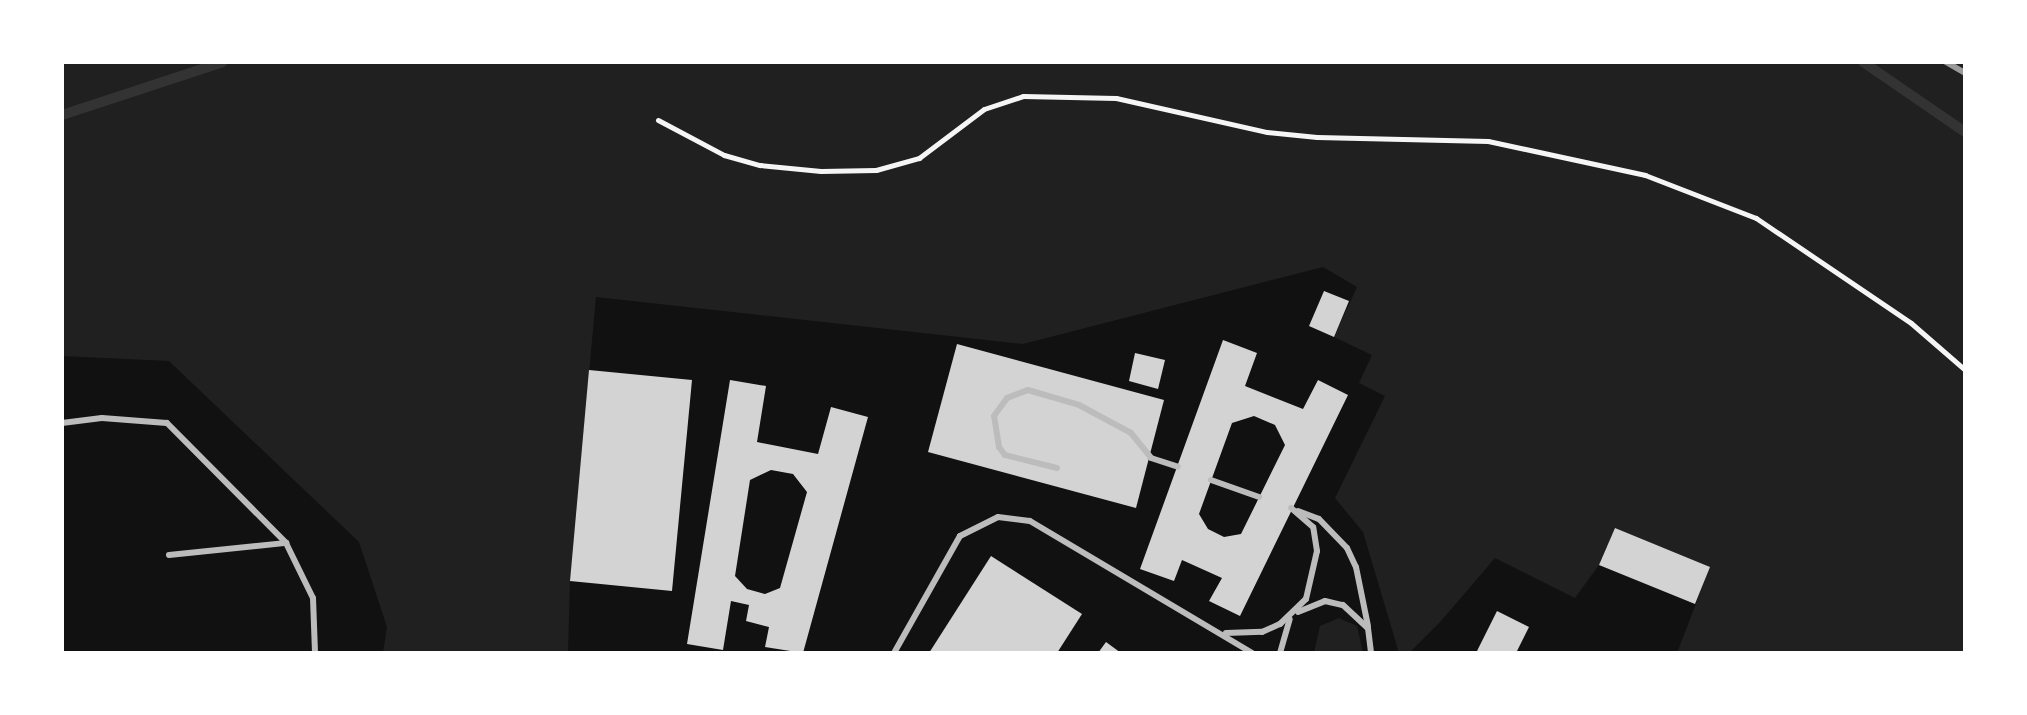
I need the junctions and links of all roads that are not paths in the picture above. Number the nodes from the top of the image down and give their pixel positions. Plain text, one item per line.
1 (62, 423) edge
2 (1178, 467) dead end
3 (1057, 468) dead end
4 (1211, 480) dead end
5 (1259, 497) dead end
6 (286, 543) junction
7 (169, 555) dead end
8 (1293, 614) junction
9 (1368, 628) junction
10 (1222, 633) junction
11 (1373, 650) edge
12 (315, 653) edge
13 (894, 653) edge
14 (1252, 653) edge
15 (1280, 653) edge

1 - 6 lane
2 - 3 lane
4 - 5 lane
6 - 7 lane
6 - 12 lane
8 - 9 lane
8 - 9 lane
8 - 10 lane
8 - 15 lane
9 - 11 lane
10 - 13 lane
10 - 14 lane

